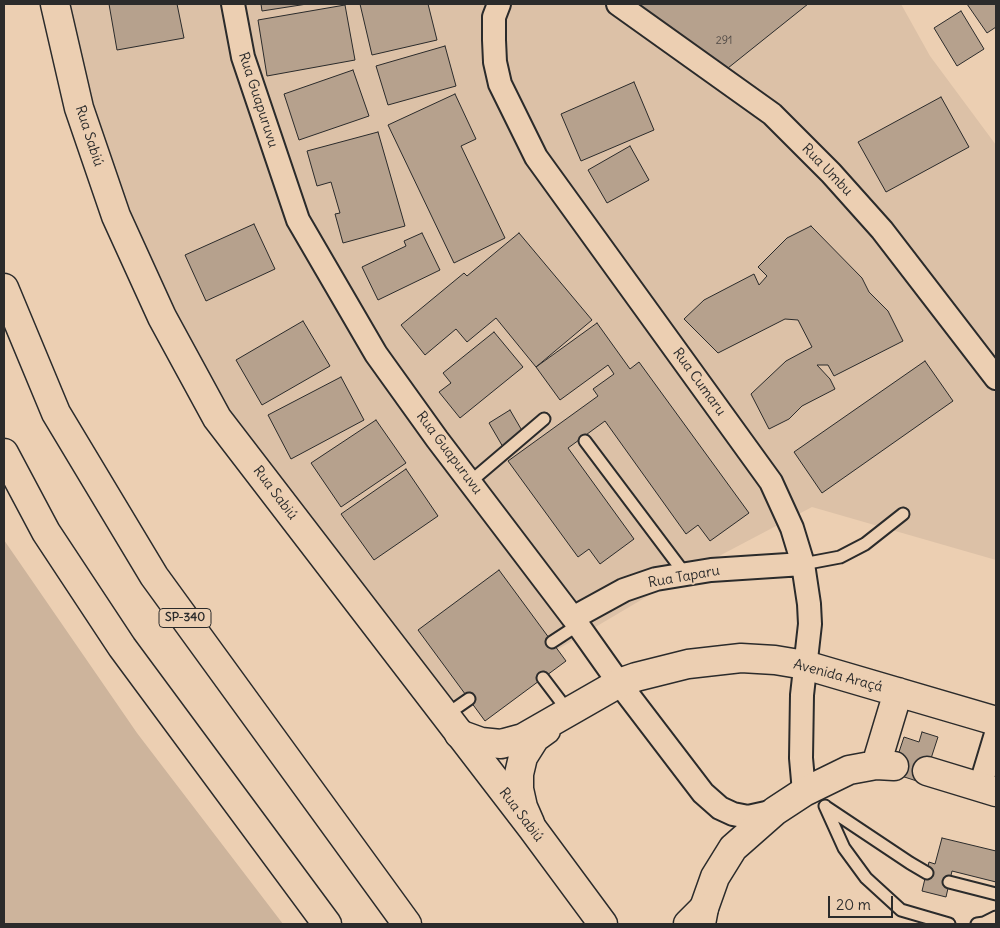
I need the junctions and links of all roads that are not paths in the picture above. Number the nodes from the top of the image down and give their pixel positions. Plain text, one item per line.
1 (55, 4) edge
2 (233, 4) edge
3 (499, 4) edge
4 (610, 4) edge
5 (626, 9) edge
6 (4, 288) edge
7 (996, 378) edge
8 (544, 419) dead end
9 (585, 441) dead end
10 (4, 453) edge
11 (470, 482) junction
12 (903, 514) dead end
13 (803, 564) junction
14 (685, 574) junction
15 (576, 621) junction
16 (552, 642) dead end
17 (805, 665) junction
18 (543, 678) dead end
19 (619, 683) junction
20 (898, 692) junction
21 (469, 699) dead end
22 (567, 712) junction
23 (996, 721) edge
24 (452, 725) junction
25 (996, 734) edge
26 (927, 771) dead end
27 (988, 790) edge
28 (814, 799) junction
29 (775, 811) junction
30 (532, 828) junction
31 (927, 873) dead end
32 (949, 882) dead end
33 (996, 894) edge
34 (996, 917) edge
35 (697, 919) edge
36 (602, 920) edge
37 (327, 924) edge
38 (407, 924) edge
39 (949, 924) edge
40 (977, 924) edge

1 - 24 main road, Rua Sabiú
2 - 11 street, Rua Guapuruvu
3 - 13 street, Rua Cumaru
4 - 5 street, Rua Umbu
5 - 7 street, Rua Umbu
6 - 38 main road, SP-340
8 - 11 lane
9 - 14 lane
10 - 37 main road
11 - 15 street, Rua Guapuruvu
12 - 13 lane
13 - 14 street, Rua Taparu
13 - 17 street, Rua Cumaru
14 - 15 street, Rua Taparu
15 - 16 lane
15 - 19 street, Rua Guapuruvu
17 - 19 main road, Avenida Araçá
17 - 20 main road, Avenida Araçá
17 - 28 street, Rua Cumaru
18 - 22 lane
19 - 22 main road, Avenida Araçá
19 - 29 street, Rua Guapuruvu
20 - 23 main road, Avenida Araçá
20 - 28 main road
21 - 24 lane
22 - 24 main road
22 - 30 main road
24 - 30 main road, Rua Sabiú
25 - 27 street
26 - 27 main road
28 - 29 main road
28 - 31 lane
28 - 39 lane
29 - 35 main road
30 - 36 main road, Rua Sabiú
32 - 33 lane
34 - 40 lane

